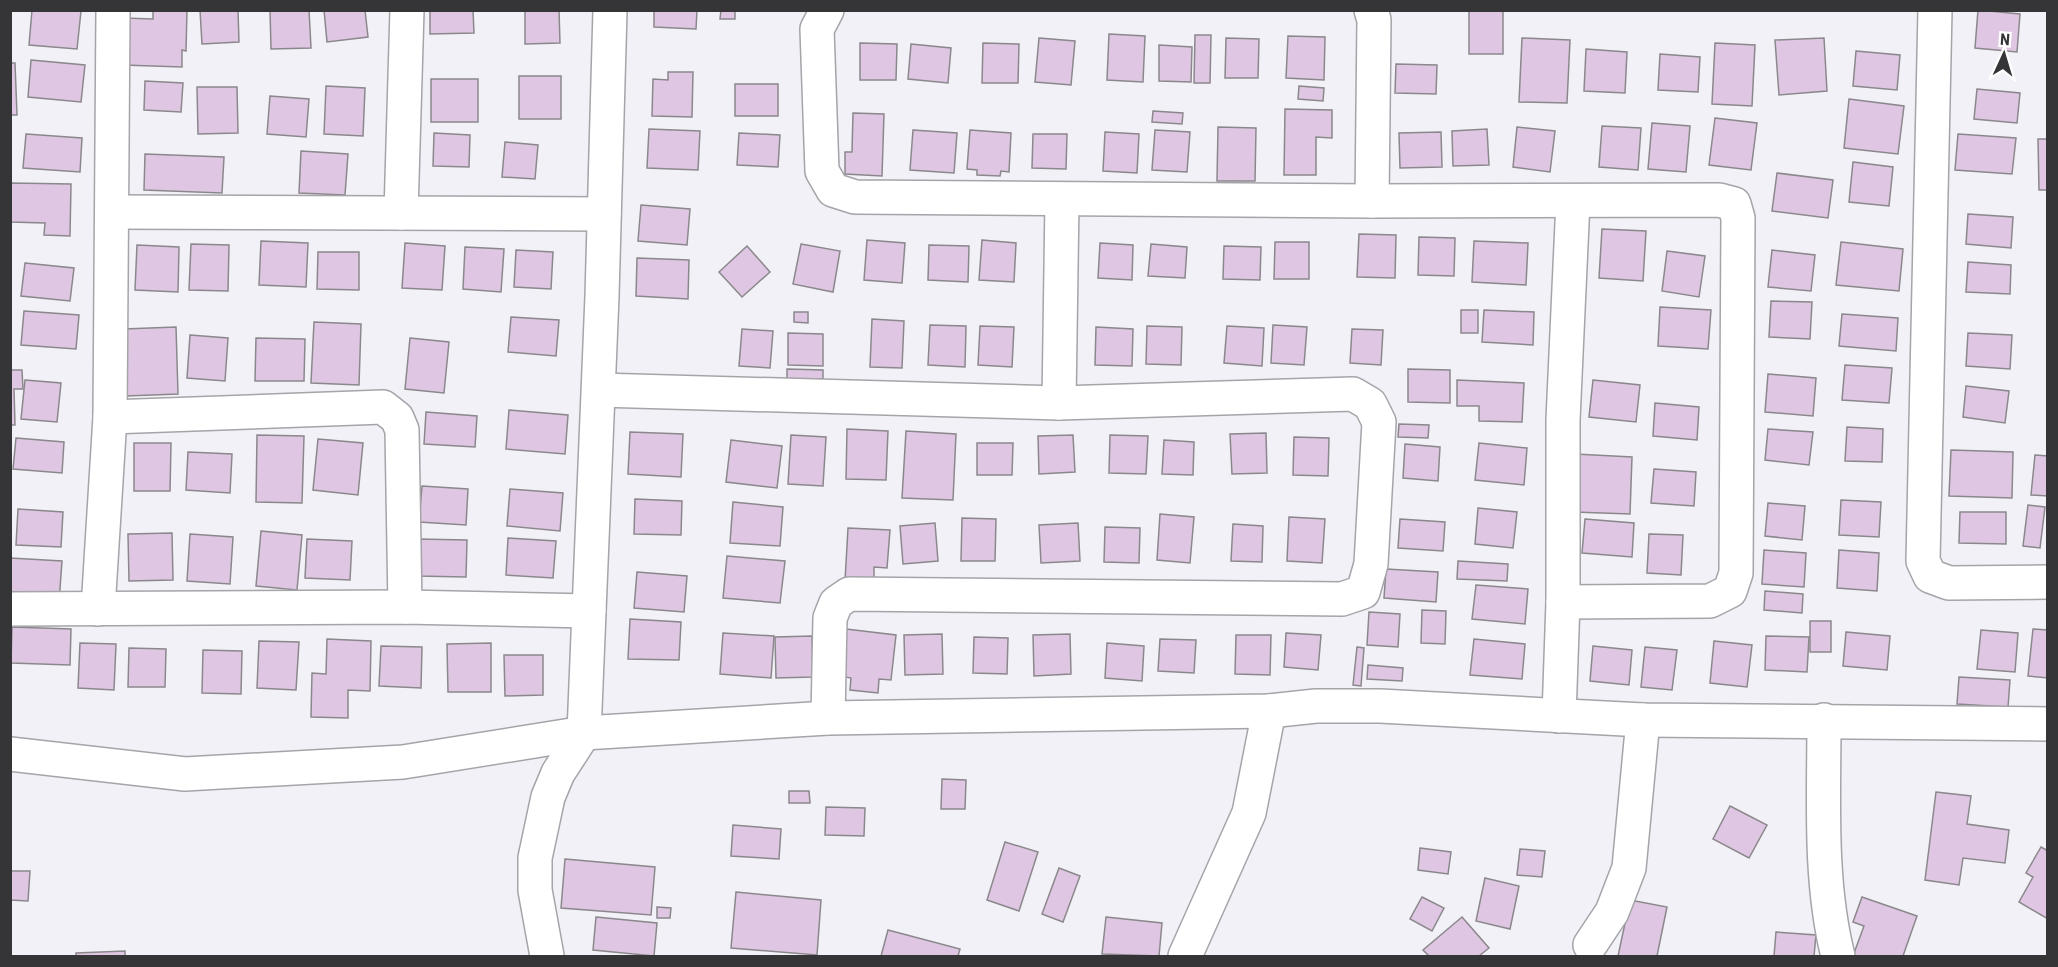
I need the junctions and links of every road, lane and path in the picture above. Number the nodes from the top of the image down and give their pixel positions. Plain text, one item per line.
1 (113, 10) edge
2 (407, 10) edge
3 (609, 10) edge
4 (827, 10) edge
5 (1371, 10) edge
6 (1935, 10) edge
7 (1062, 200) junction
8 (1372, 201) junction
9 (1573, 201) junction
10 (112, 212) junction
11 (401, 213) junction
12 (604, 214) junction
13 (599, 390) junction
14 (1059, 403) junction
15 (110, 417) junction
16 (2048, 582) edge
17 (1563, 602) junction
18 (405, 607) junction
19 (10, 609) edge
20 (98, 609) junction
21 (589, 611) junction
22 (1269, 711) junction
23 (1559, 716) junction
24 (828, 718) junction
25 (1643, 720) junction
26 (1824, 720) junction
27 (2048, 724) edge
28 (584, 733) junction
29 (10, 754) edge
30 (1590, 945) dead end
31 (547, 957) edge
32 (1185, 957) edge
33 (1838, 957) edge

1 - 10 street
2 - 11 street
3 - 12 street
4 - 7 street
5 - 8 street
6 - 16 street
7 - 8 street
7 - 14 street
8 - 9 street
9 - 17 street
9 - 17 street
10 - 11 street
10 - 15 street
11 - 12 street
12 - 13 street
13 - 14 street
13 - 21 street
14 - 24 street
15 - 18 street
15 - 20 street
17 - 23 street
18 - 20 street
18 - 21 street
19 - 20 street
21 - 28 street
22 - 23 street
22 - 24 street
22 - 32 street
23 - 25 street
24 - 28 street
25 - 26 street
25 - 30 street
26 - 27 street
26 - 33 street
28 - 29 street
28 - 31 street

